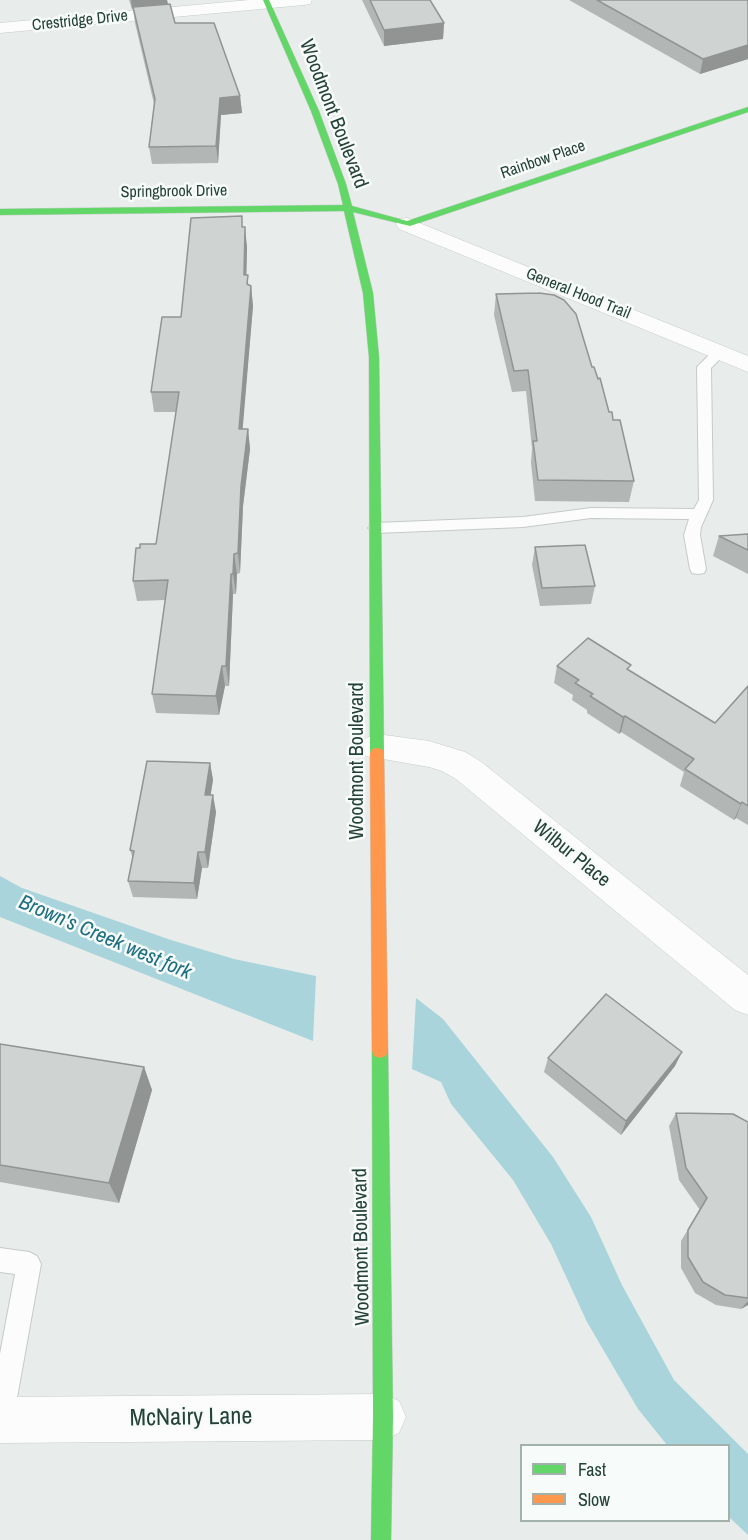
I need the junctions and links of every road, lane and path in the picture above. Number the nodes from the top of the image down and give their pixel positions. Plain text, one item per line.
1 (304, 0) edge
2 (266, 2) edge
3 (0, 28) edge
4 (748, 109) edge
5 (348, 208) junction
6 (0, 212) edge
7 (407, 224) junction
8 (720, 352) junction
9 (748, 365) edge
10 (701, 514) junction
11 (376, 528) junction
12 (698, 569) dead end
13 (377, 747) junction
14 (748, 998) edge
15 (0, 1260) edge
16 (383, 1417) junction
17 (0, 1420) edge
18 (381, 1540) edge

1 - 2 street, Crestridge Drive
2 - 3 street, Crestridge Drive
2 - 5 main road, Woodmont Boulevard
4 - 7 main road, Rainbow Place
5 - 6 main road, Springbrook Drive
5 - 7 main road
5 - 11 main road, Woodmont Boulevard
7 - 8 street, General Hood Trail
8 - 9 street, General Hood Trail
8 - 10 lane
10 - 11 lane
10 - 12 lane
11 - 13 main road, Woodmont Boulevard
13 - 14 street, Wilbur Place
13 - 16 main road, Woodmont Boulevard
15 - 17 lane
16 - 17 street, McNairy Lane
16 - 18 main road, Woodmont Boulevard

